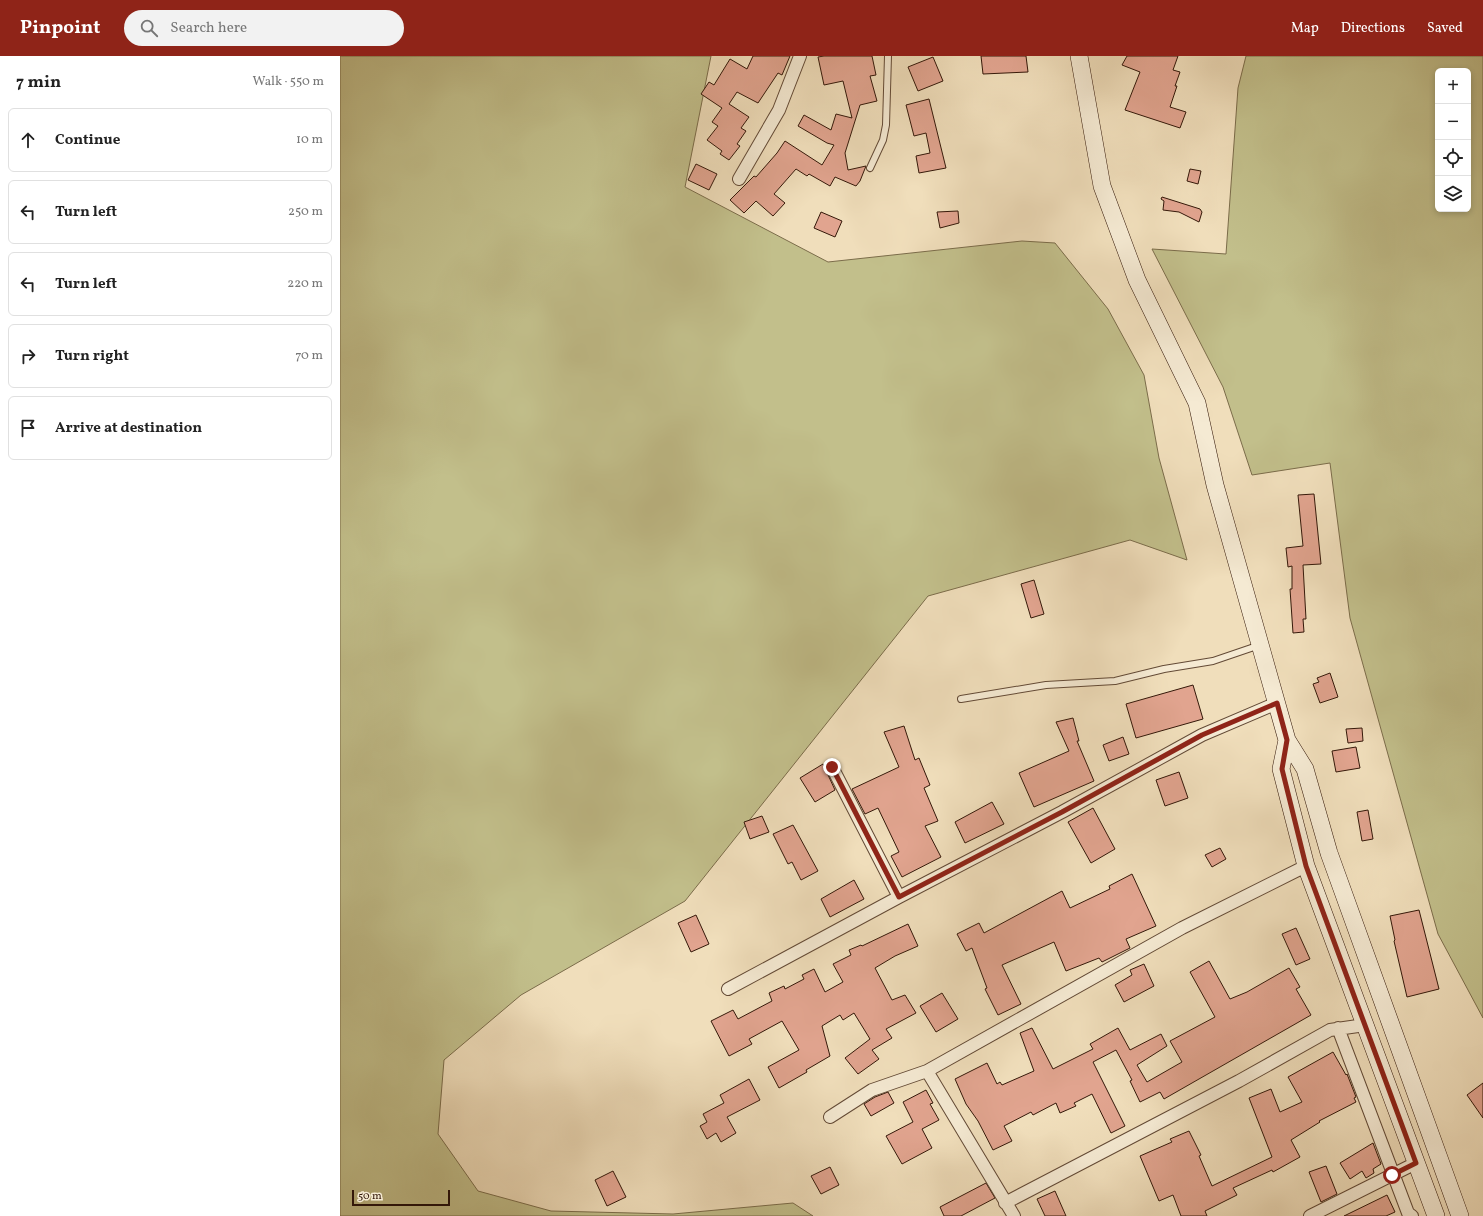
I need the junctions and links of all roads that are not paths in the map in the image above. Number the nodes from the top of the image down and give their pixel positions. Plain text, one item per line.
1 (800, 56) edge
2 (888, 56) edge
3 (1079, 56) edge
4 (870, 168) dead end
5 (739, 179) dead end
6 (1260, 645) junction
7 (961, 699) dead end
8 (1277, 703) junction
9 (1287, 740) junction
10 (832, 767) dead end
11 (1306, 866) junction
12 (899, 897) junction
13 (728, 989) dead end
14 (1365, 1025) junction
15 (1338, 1028) junction
16 (927, 1071) junction
17 (830, 1117) dead end
18 (1416, 1163) junction
19 (1392, 1175) junction
20 (1005, 1203) junction
21 (1432, 1215) edge
22 (1014, 1216) edge
23 (1310, 1216) edge
24 (1412, 1216) edge
25 (1460, 1216) edge

1 - 5 street
2 - 4 lane
3 - 6 street
6 - 7 lane
6 - 8 street
8 - 9 street
8 - 12 street
9 - 11 street
9 - 25 street
10 - 12 street
11 - 14 street
11 - 16 street
12 - 13 street
14 - 15 street
14 - 18 street
15 - 19 street
15 - 20 street
16 - 17 street
16 - 20 street
18 - 19 street
18 - 21 street
19 - 23 street
19 - 24 street
20 - 22 street

